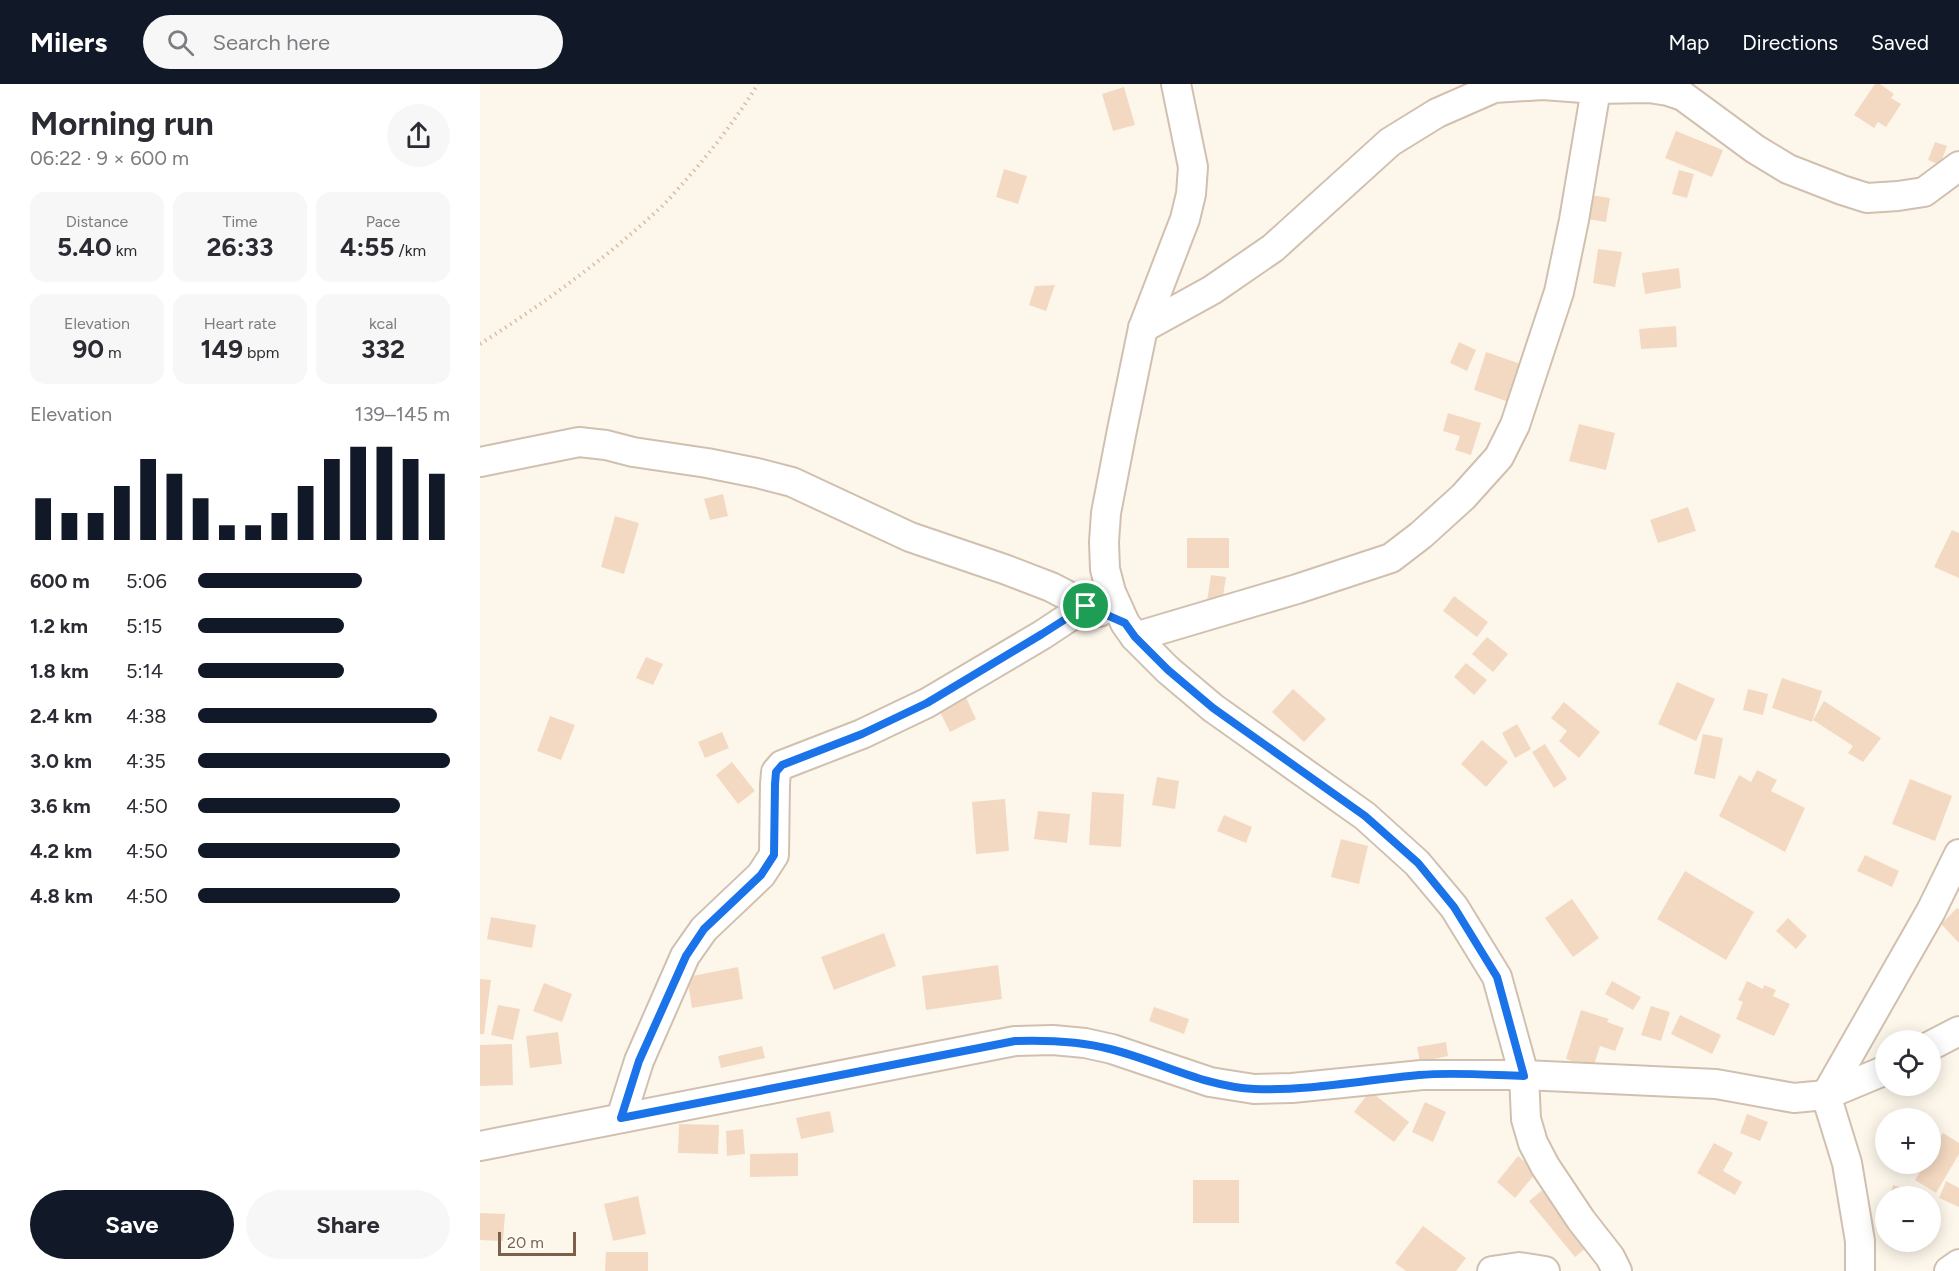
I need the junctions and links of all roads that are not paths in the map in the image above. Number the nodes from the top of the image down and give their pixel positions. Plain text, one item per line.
1 (1176, 84) edge
2 (1596, 89) junction
3 (1959, 166) edge
4 (1143, 328) junction
5 (480, 462) edge
6 (1086, 606) junction
7 (1130, 630) junction
8 (1959, 854) edge
9 (1959, 1031) edge
10 (1941, 1040) edge
11 (1875, 1075) edge
12 (1524, 1076) junction
13 (1826, 1095) junction
14 (621, 1118) junction
15 (480, 1146) edge
16 (1959, 1264) edge
17 (1492, 1271) edge
18 (1545, 1271) edge
19 (1617, 1271) edge
20 (1860, 1271) edge
21 (1949, 1271) edge

1 - 4 street
2 - 3 street
2 - 4 street
2 - 7 street
4 - 7 street
5 - 6 street
6 - 7 street
6 - 14 street
7 - 12 street
8 - 13 street
9 - 10 street
11 - 13 street
12 - 13 street
12 - 14 street
12 - 19 street
13 - 20 street
14 - 15 street
16 - 21 street
17 - 18 street

